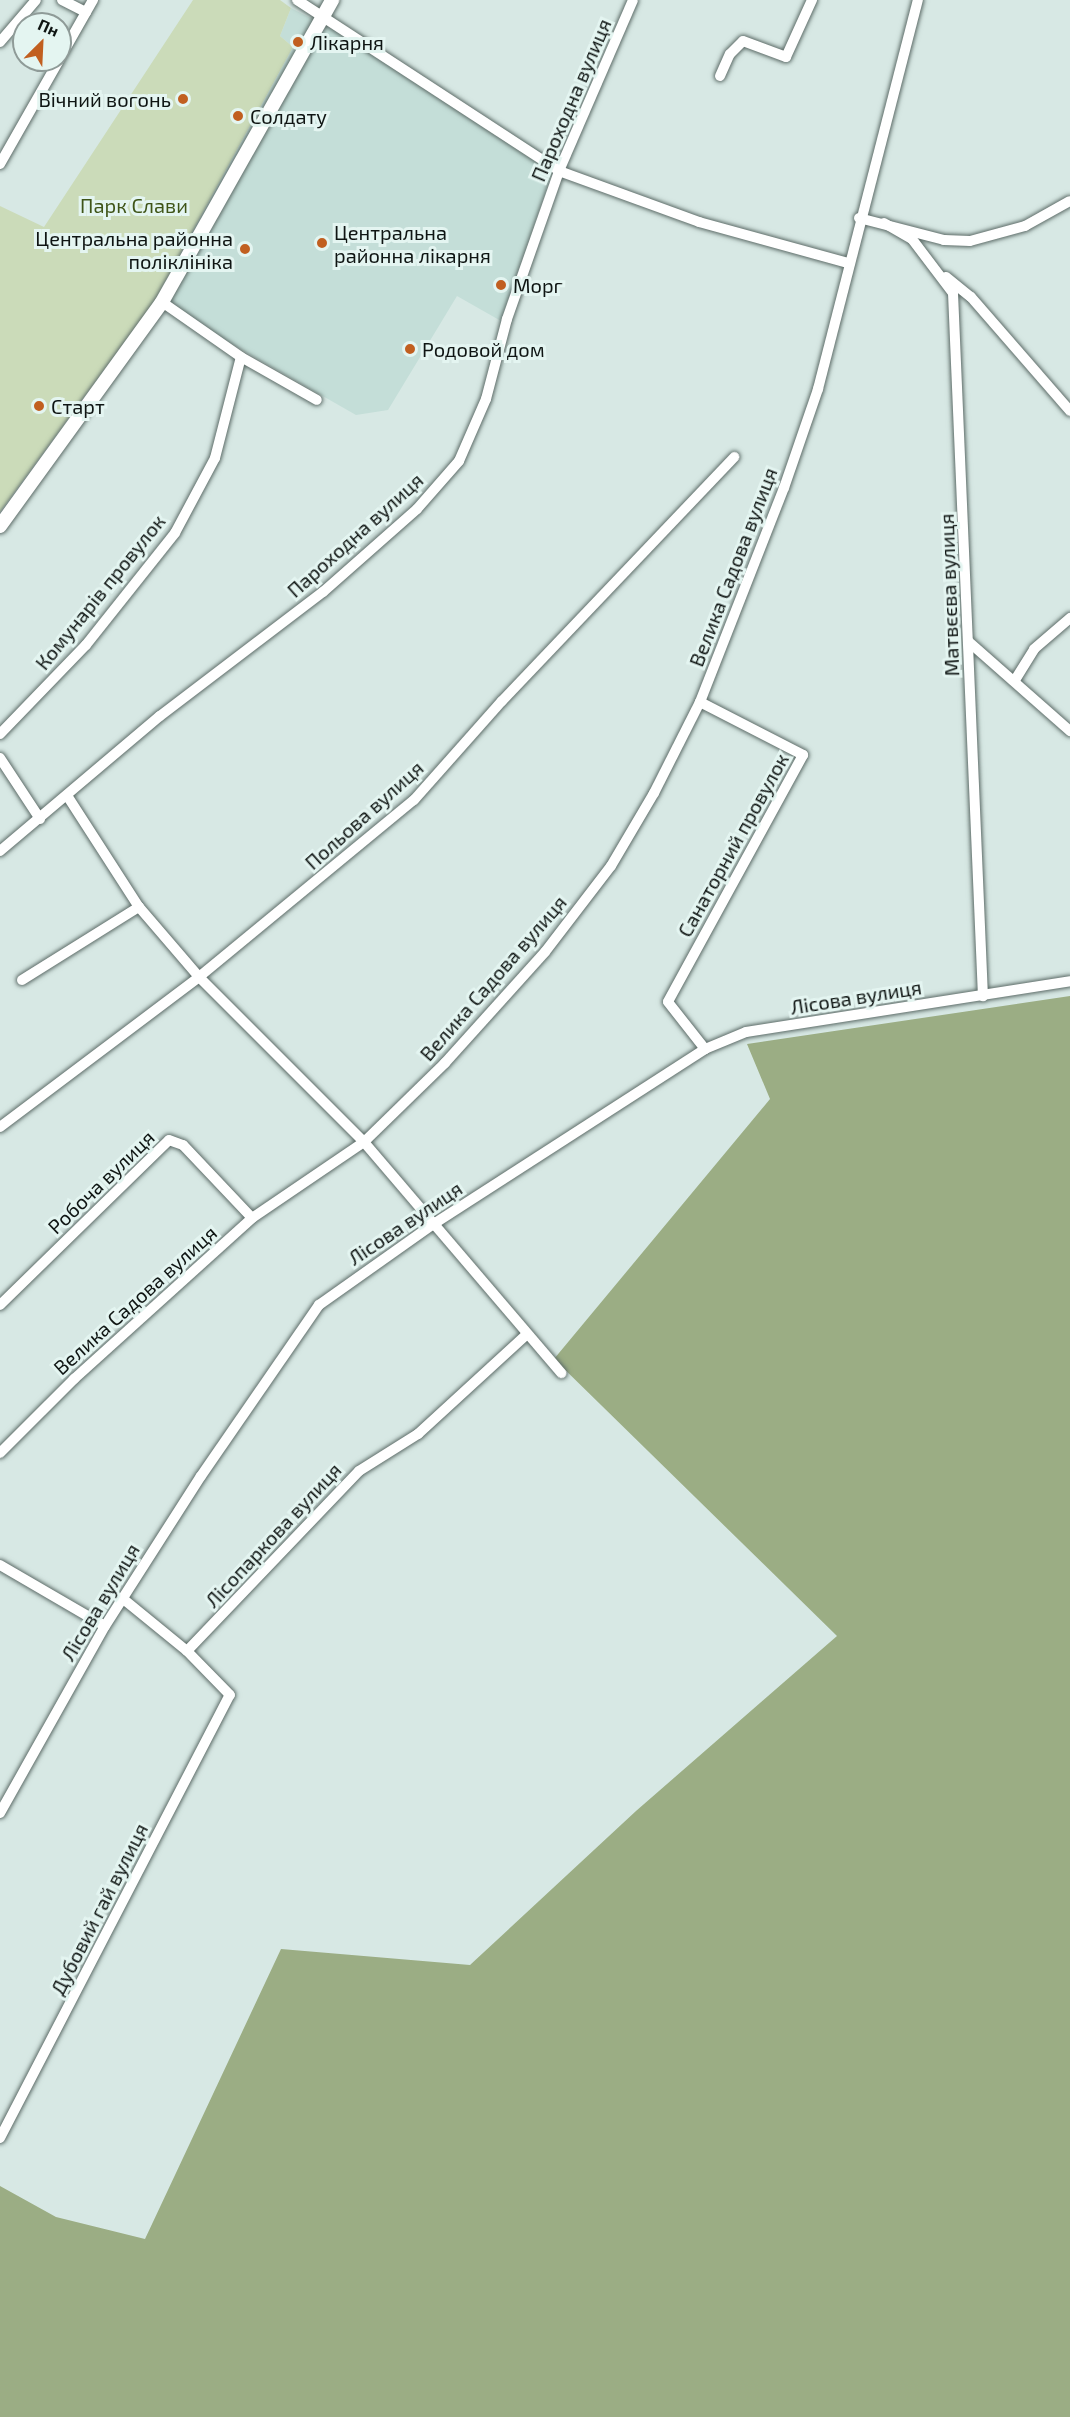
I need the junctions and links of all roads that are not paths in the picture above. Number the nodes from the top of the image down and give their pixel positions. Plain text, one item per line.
1 (36, 0) edge
2 (62, 0) edge
3 (93, 0) edge
4 (297, 0) edge
5 (332, 0) edge
6 (633, 0) edge
7 (812, 0) edge
8 (918, 0) edge
9 (86, 12) junction
10 (322, 17) junction
11 (72, 36) edge
12 (0, 42) edge
13 (52, 72) edge
14 (720, 76) dead end
15 (0, 164) edge
16 (559, 171) junction
17 (1070, 201) edge
18 (859, 218) junction
19 (884, 223) junction
20 (848, 263) junction
21 (939, 271) junction
22 (162, 302) junction
23 (241, 357) junction
24 (317, 400) dead end
25 (1070, 411) edge
26 (734, 457) dead end
27 (0, 526) edge
28 (1070, 618) edge
29 (969, 642) junction
30 (1015, 681) junction
31 (699, 702) junction
32 (1070, 731) edge
33 (0, 734) edge
34 (0, 758) edge
35 (68, 797) junction
36 (40, 819) junction
37 (0, 851) edge
38 (139, 907) junction
39 (199, 977) junction
40 (22, 980) dead end
41 (1070, 981) edge
42 (983, 996) junction
43 (705, 1049) junction
44 (0, 1127) edge
45 (364, 1142) junction
46 (252, 1218) junction
47 (432, 1225) junction
48 (0, 1305) edge
49 (527, 1334) junction
50 (561, 1373) dead end
51 (0, 1453) edge
52 (0, 1564) edge
53 (122, 1598) junction
54 (105, 1626) junction
55 (187, 1651) junction
56 (0, 1813) edge
57 (0, 2138) edge

1 - 12 street
2 - 9 street
3 - 9 street
4 - 10 street
5 - 10 street
6 - 16 street, Пароходна вулиця
7 - 14 street
8 - 18 street, Велика Садова вулиця
9 - 11 street
10 - 16 street
10 - 22 street
13 - 15 street
16 - 20 street
16 - 35 street, Пароходна вулиця
17 - 19 street
18 - 19 street
18 - 20 street, Велика Садова вулиця
19 - 21 street, Матвєєва вулиця
20 - 31 street, Велика Садова вулиця
21 - 25 street
21 - 29 street, Матвєєва вулиця
22 - 23 street
22 - 27 street
23 - 24 street
23 - 33 street, Комунарів провулок
26 - 39 street, Польова вулиця
28 - 30 street
29 - 30 street
29 - 42 street, Матвєєва вулиця
30 - 32 street
31 - 43 street, Санаторний провулок
31 - 45 street, Велика Садова вулиця
34 - 36 street
35 - 36 street, Пароходна вулиця
35 - 38 street
36 - 37 street, Пароходна вулиця
38 - 39 street
38 - 40 street
39 - 44 street, Польова вулиця
39 - 45 street
41 - 42 street, Лісова вулиця
42 - 43 street, Лісова вулиця
43 - 47 street, Лісова вулиця
45 - 46 street, Велика Садова вулиця
45 - 47 street
46 - 48 street, Робоча вулиця
46 - 51 street, Велика Садова вулиця
47 - 49 street
47 - 53 street, Лісова вулиця
49 - 50 street
49 - 55 street, Лісопаркова вулиця
52 - 54 street
53 - 54 street, Лісова вулиця
53 - 55 street
54 - 56 street, Лісова вулиця
55 - 57 street, Дубовий гай вулиця

